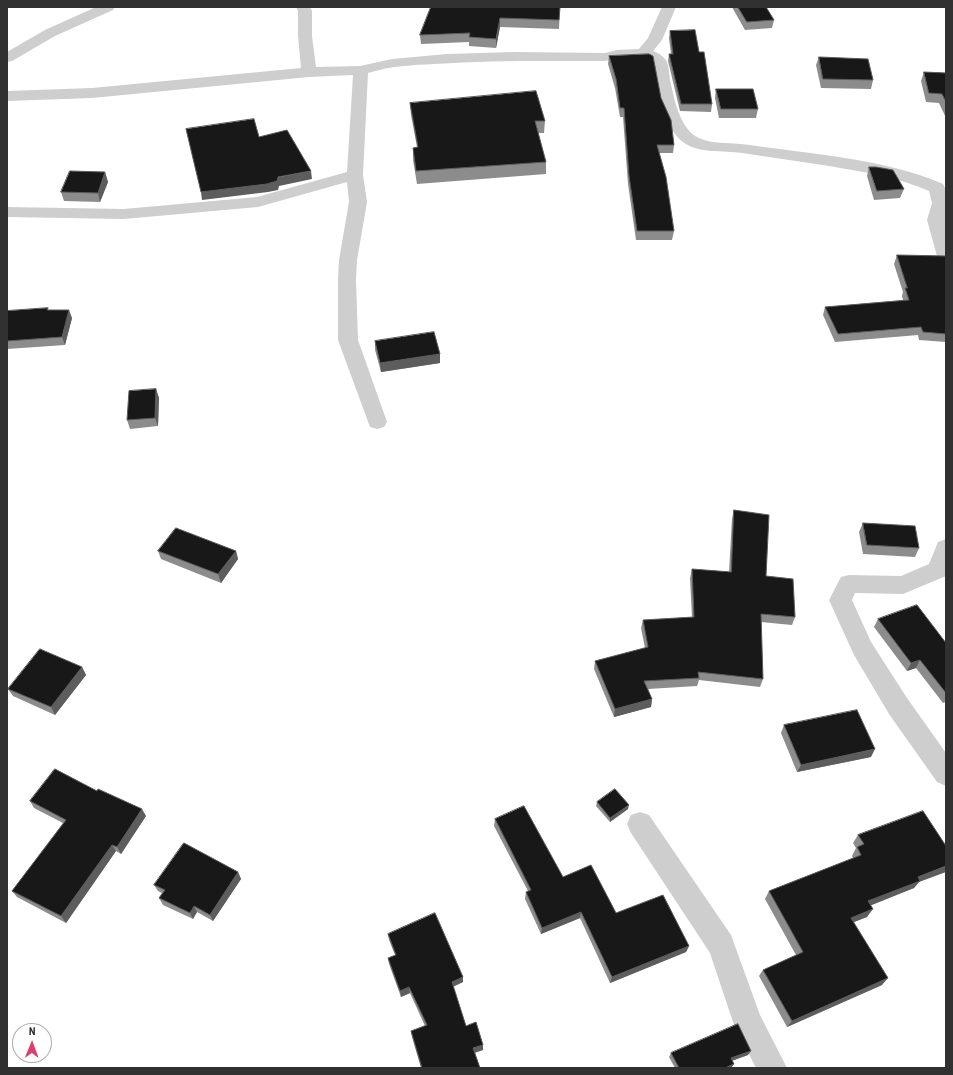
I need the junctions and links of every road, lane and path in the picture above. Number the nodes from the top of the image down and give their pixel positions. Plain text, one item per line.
1 (108, 7) edge
2 (303, 7) edge
3 (669, 7) edge
4 (643, 53) junction
5 (7, 58) edge
6 (361, 70) junction
7 (309, 72) junction
8 (7, 96) edge
9 (355, 175) junction
10 (944, 203) edge
11 (7, 212) edge
12 (946, 256) edge
13 (377, 422) dead end
14 (946, 548) edge
15 (946, 774) edge
16 (640, 824) dead end
17 (772, 1068) edge

1 - 5 street
2 - 7 street
3 - 4 street
4 - 6 street
4 - 10 street
6 - 7 street
6 - 9 street
7 - 8 street
9 - 11 street
9 - 13 street
10 - 12 street
14 - 15 street
16 - 17 street

